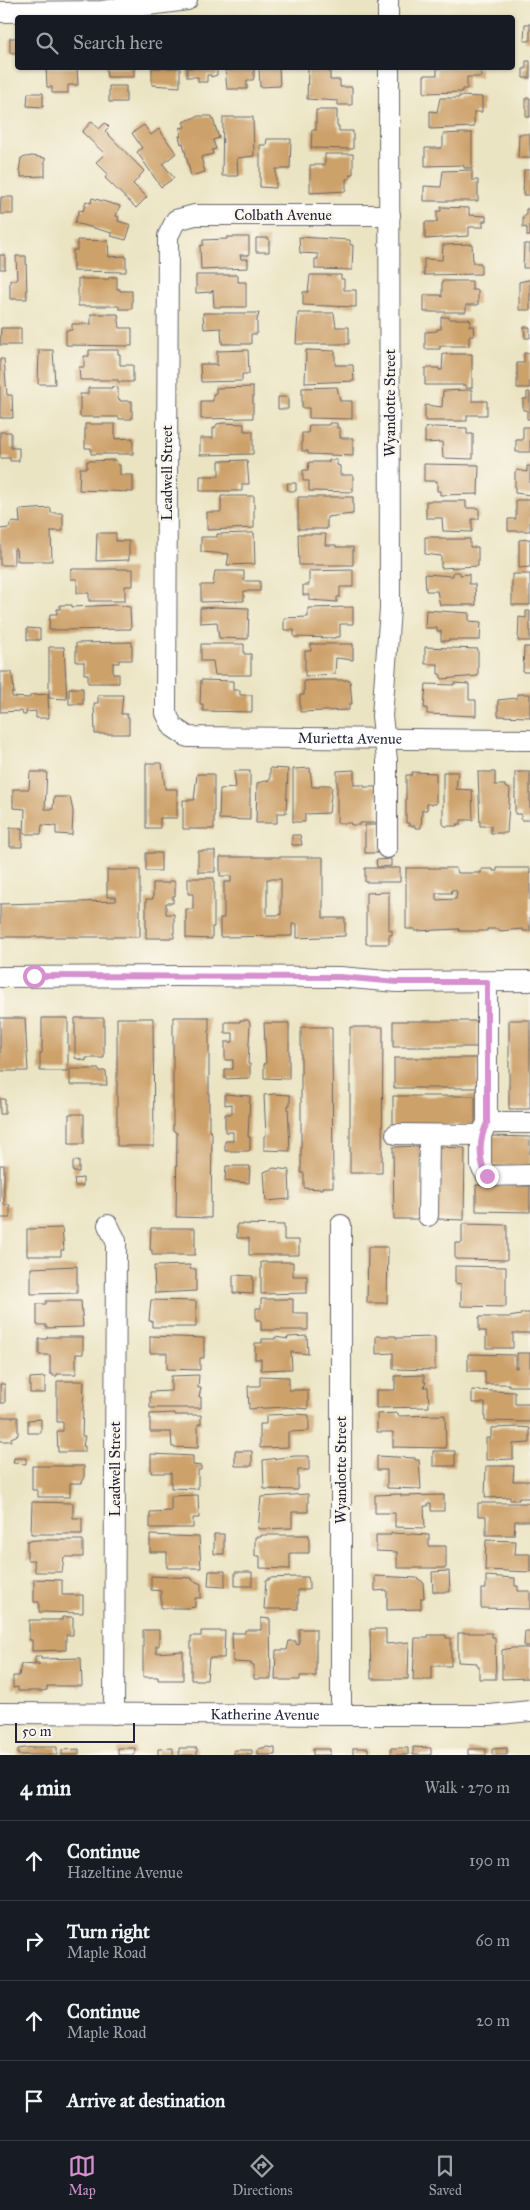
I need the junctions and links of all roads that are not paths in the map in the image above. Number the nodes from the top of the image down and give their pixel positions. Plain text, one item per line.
1 (187, 0) edge
2 (388, 0) edge
3 (0, 12) edge
4 (388, 15) edge
5 (389, 70) edge
6 (390, 215) junction
7 (176, 220) joint
8 (173, 726) joint
9 (384, 739) junction
10 (530, 740) edge
11 (387, 848) dead end
12 (0, 976) edge
13 (530, 981) edge
14 (487, 982) junction
15 (530, 1123) edge
16 (484, 1129) junction
17 (396, 1134) dead end
18 (429, 1134) junction
19 (530, 1175) edge
20 (428, 1216) dead end
21 (108, 1225) dead end
22 (341, 1225) dead end
23 (530, 1711) edge
24 (0, 1713) edge
25 (114, 1714) junction
26 (341, 1715) junction

1 - 3 street
2 - 4 street
5 - 6 street, Wyandotte Street
6 - 7 street, Colbath Avenue
6 - 9 street, Wyandotte Street
7 - 8 street, Leadwell Street
8 - 9 street, Murietta Avenue
9 - 10 street, Murietta Avenue
9 - 11 street, Wyandotte Street
12 - 14 street
13 - 14 street
14 - 16 street
15 - 16 street
16 - 18 street
16 - 19 street
17 - 18 street
18 - 20 street
21 - 25 street, Leadwell Street
22 - 26 street, Wyandotte Street
23 - 26 street, Katherine Avenue
24 - 25 street, Katherine Avenue
25 - 26 street, Katherine Avenue

